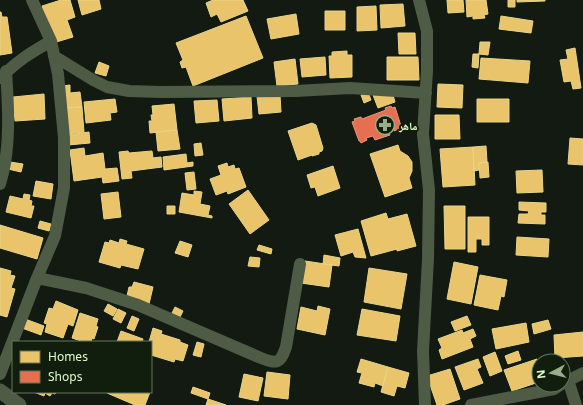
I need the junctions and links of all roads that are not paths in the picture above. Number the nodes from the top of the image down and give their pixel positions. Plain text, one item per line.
1 (32, 0) edge
2 (419, 0) edge
3 (50, 41) junction
4 (54, 56) junction
5 (3, 75) edge
6 (426, 92) junction
7 (0, 184) edge
8 (300, 264) dead end
9 (37, 278) junction
10 (13, 341) edge
11 (12, 343) edge
12 (583, 373) edge
13 (0, 374) edge
14 (571, 379) edge
15 (0, 391) edge
16 (533, 393) edge
17 (569, 393) edge
18 (19, 405) edge
19 (424, 405) edge
20 (471, 405) edge
21 (576, 405) edge

1 - 3 street
2 - 6 street
3 - 4 street
3 - 5 street
4 - 6 street
4 - 9 street
5 - 7 street
6 - 19 street
8 - 9 street
9 - 10 street
11 - 13 street
12 - 14 street
15 - 18 street
16 - 20 street
17 - 21 street

